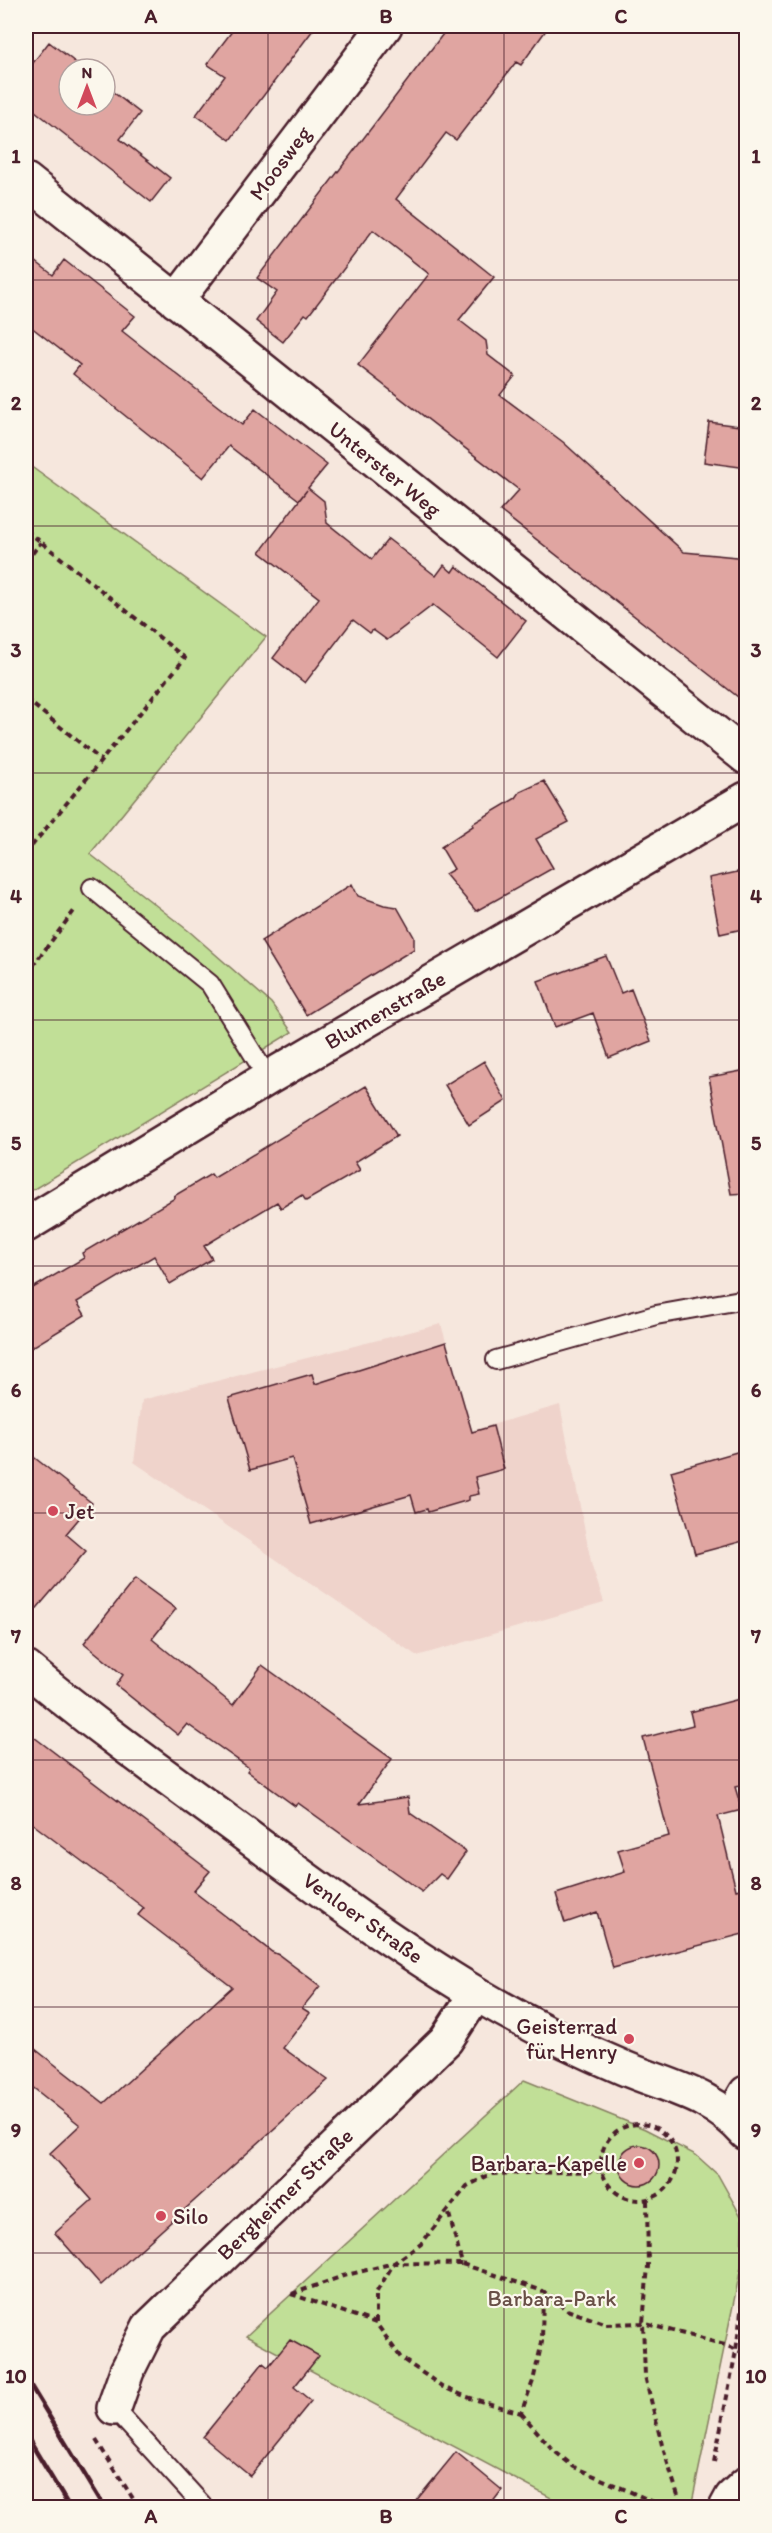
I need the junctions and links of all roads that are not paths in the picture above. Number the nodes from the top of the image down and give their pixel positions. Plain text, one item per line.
1 (385, 26) edge
2 (26, 180) edge
3 (176, 302) junction
4 (747, 757) edge
5 (747, 799) edge
6 (92, 888) road end
7 (268, 1077) junction
8 (26, 1225) edge
9 (747, 1299) edge
10 (496, 1360) dead end
11 (26, 1668) edge
12 (476, 1994) junction
13 (742, 2114) edge
14 (114, 2408) joint
15 (747, 2484) edge
16 (205, 2508) edge
17 (726, 2508) edge

1 - 3 street, Moosweg
2 - 3 street, Unterster Weg
3 - 4 street, Unterster Weg
5 - 7 street, Blumenstraße
6 - 7 lane
7 - 8 street, Blumenstraße
9 - 10 lane
11 - 12 street, Venloer Straße
12 - 13 street, Venloer Straße
12 - 14 street, Bergheimer Straße
14 - 16 lane
15 - 17 street

